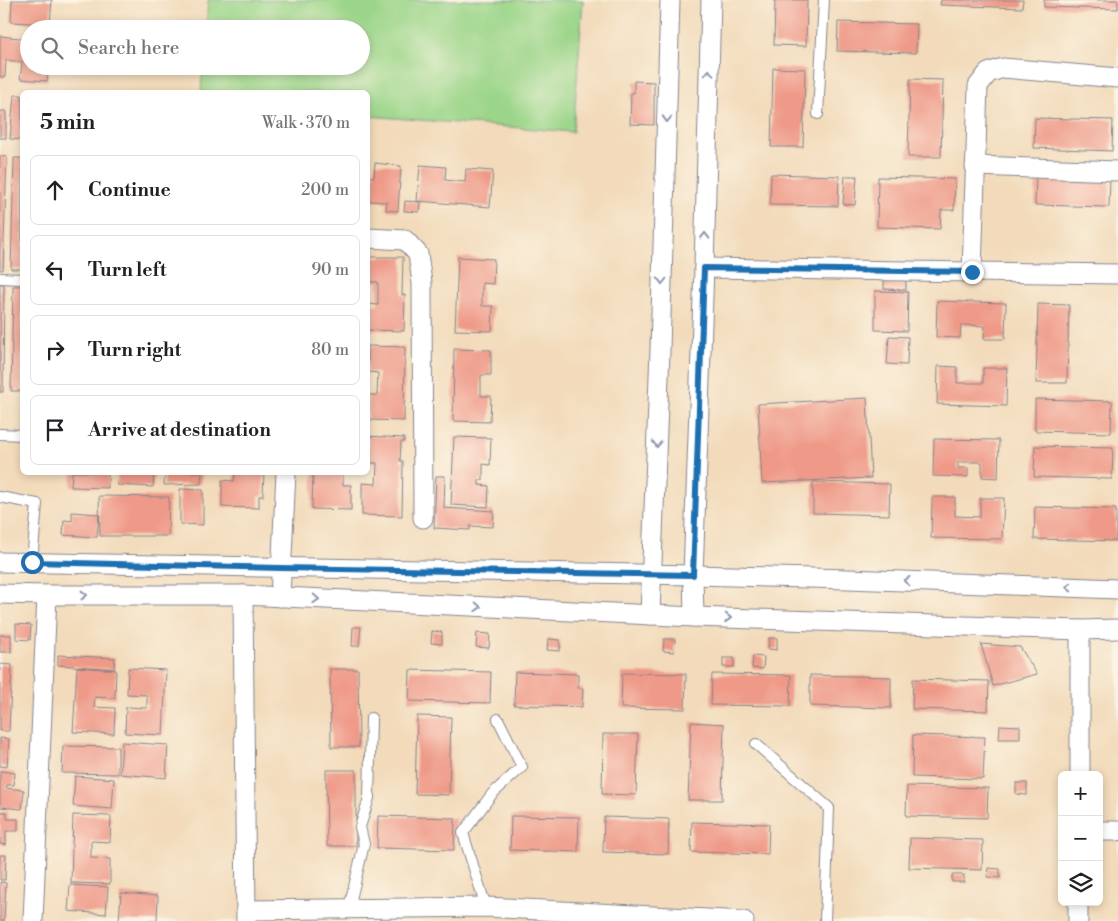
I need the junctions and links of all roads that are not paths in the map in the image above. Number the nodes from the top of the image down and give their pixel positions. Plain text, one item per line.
1 (670, 0) edge
2 (711, 0) edge
3 (824, 0) edge
4 (1118, 78) edge
5 (818, 114) dead end
6 (975, 166) junction
7 (1118, 171) edge
8 (370, 238) edge
9 (704, 268) junction
10 (972, 272) junction
11 (1118, 274) edge
12 (0, 278) edge
13 (20, 278) edge
14 (0, 434) edge
15 (20, 435) edge
16 (286, 475) edge
17 (0, 497) edge
18 (422, 518) dead end
19 (0, 562) edge
20 (32, 562) junction
21 (281, 568) junction
22 (652, 574) junction
23 (693, 575) junction
24 (1118, 589) edge
25 (0, 594) edge
26 (47, 595) junction
27 (243, 595) junction
28 (280, 597) junction
29 (650, 615) junction
30 (694, 617) junction
31 (1118, 629) edge
32 (1080, 630) junction
33 (370, 718) dead end
34 (498, 719) dead end
35 (756, 744) dead end
36 (1080, 771) edge
37 (1103, 830) edge
38 (1118, 831) edge
39 (1078, 906) edge
40 (486, 907) junction
41 (349, 908) junction
42 (246, 916) edge
43 (33, 921) edge
44 (744, 921) edge
45 (824, 921) edge
46 (1078, 921) edge

1 -> 22 street
9 -> 2 street
3 - 5 lane
4 - 6 street
6 - 7 street
6 - 10 street
8 - 18 street
9 - 10 street
9 - 23 street
10 - 11 street
12 - 13 lane
14 - 15 lane
16 - 21 street
17 - 20 lane
19 - 20 street
20 - 21 street
21 - 22 street
21 - 28 street
22 - 23 street
22 - 29 street
24 -> 23 street
23 - 30 street
25 - 26 street
26 -> 27 street
26 - 43 street
27 - 28 street
27 - 42 street
28 -> 29 street
29 - 30 street
30 -> 32 street
31 - 32 street
32 - 36 street
33 - 41 lane
34 - 40 lane
35 - 45 lane
37 - 38 street
39 - 46 street
40 - 41 street
40 - 44 street
41 - 42 street

